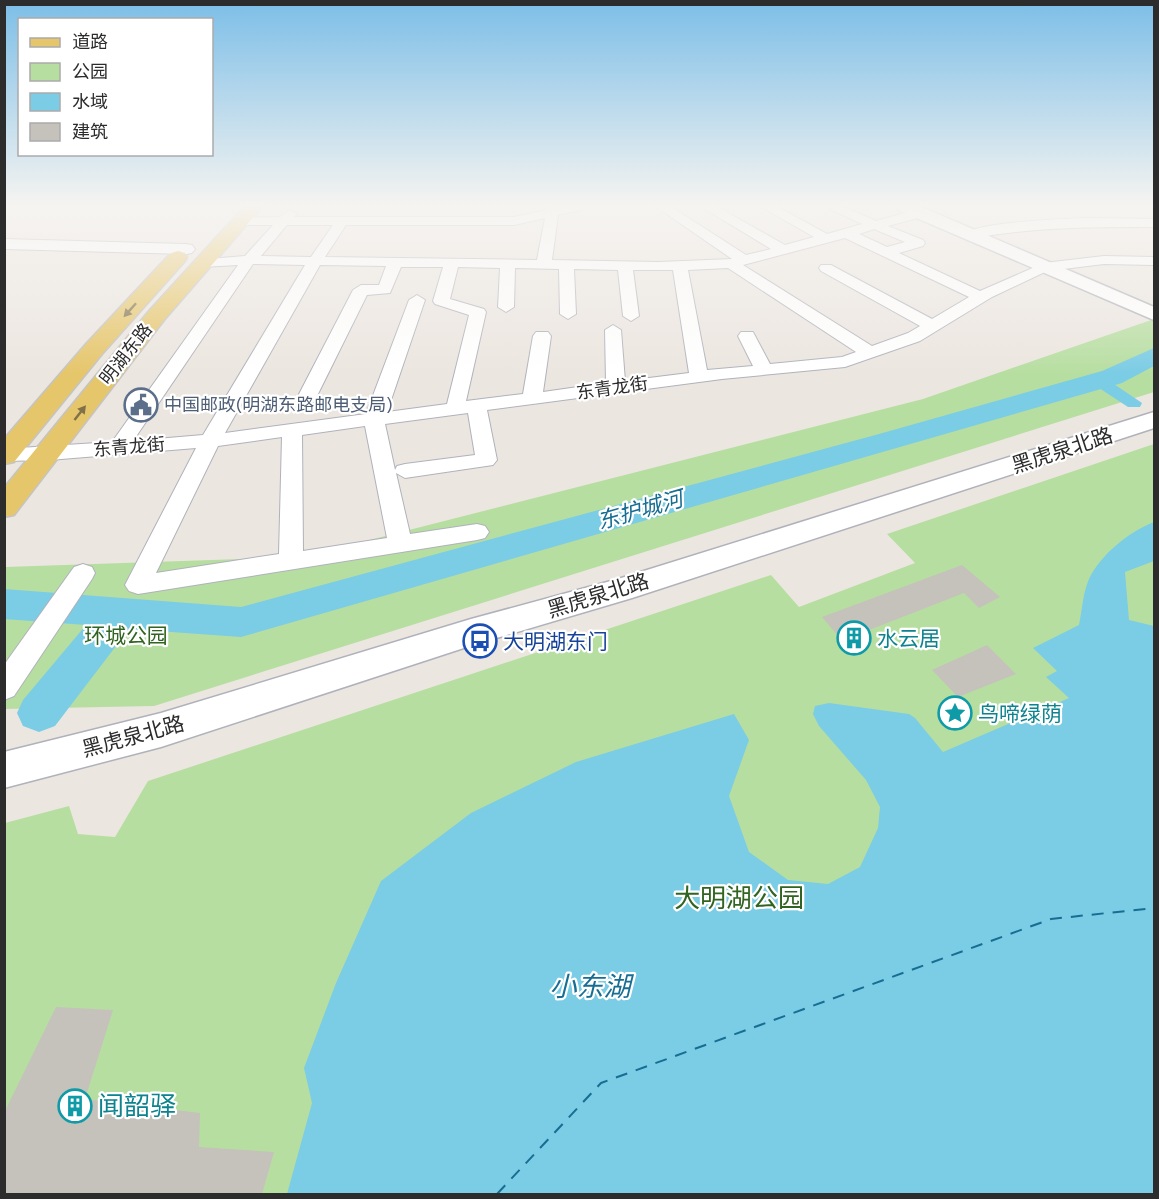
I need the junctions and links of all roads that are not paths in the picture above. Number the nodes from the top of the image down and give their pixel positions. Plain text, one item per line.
1 (182, 262) edge
2 (187, 262) edge
3 (248, 262) edge
4 (314, 262) edge
5 (391, 262) edge
6 (395, 262) joint
7 (447, 262) edge
8 (504, 262) edge
9 (524, 262) edge
10 (742, 262) edge
11 (907, 262) edge
12 (1033, 262) edge
13 (1087, 262) edge
14 (738, 263) junction
15 (544, 264) joint
16 (566, 265) junction
17 (625, 266) junction
18 (680, 266) junction
19 (1044, 267) junction
20 (826, 268) dead end
21 (981, 297) junction
22 (417, 300) dead end
23 (506, 307) dead end
24 (568, 314) dead end
25 (1155, 314) edge
26 (631, 316) dead end
27 (932, 326) junction
28 (613, 330) dead end
29 (542, 336) dead end
30 (747, 336) dead end
31 (870, 353) junction
32 (764, 370) junction
33 (699, 377) junction
34 (616, 388) junction
35 (307, 398) dead end
36 (532, 399) junction
37 (477, 406) junction
38 (455, 409) junction
39 (374, 420) junction
40 (1146, 423) edge
41 (292, 430) junction
42 (210, 441) junction
43 (118, 448) junction
44 (48, 454) junction
45 (5, 455) edge
46 (405, 471) dead end
47 (4, 508) edge
48 (477, 532) dead end
49 (400, 544) junction
50 (291, 561) junction
51 (83, 573) dead end
52 (4, 688) edge
53 (4, 770) edge

1 -> 45 main road, 明湖东路
44 -> 2 main road, 明湖东路
3 - 43 street
4 - 42 street
5 - 6 street
6 - 35 street
7 - 38 street
8 - 23 street
9 - 15 street
10 - 14 street
11 - 21 street
12 - 19 main road
13 - 19 street, 东青龙街
14 - 18 street
14 - 31 street
15 - 16 street
16 - 17 street
16 - 24 street
17 - 18 street
17 - 26 street
18 - 33 street
19 - 21 street, 东青龙街
19 - 25 main road
20 - 27 street
21 - 27 street, 东青龙街
22 - 39 street
27 - 31 street, 东青龙街
28 - 34 street
29 - 36 street
30 - 32 street
31 - 32 street, 东青龙街
32 - 33 street, 东青龙街
33 - 34 street, 东青龙街
34 - 36 street, 东青龙街
36 - 37 street, 东青龙街
37 - 38 street, 东青龙街
37 - 46 street
38 - 39 street, 东青龙街
39 - 41 street, 东青龙街
39 - 49 street
40 - 53 main road, 黑虎泉北路
41 - 42 street, 东青龙街
41 - 50 street
42 - 43 street, 东青龙街
42 - 50 street
43 - 44 street, 东青龙街
44 - 45 street, 东青龙街
44 - 47 main road, 明湖东路
48 - 49 street
49 - 50 street
51 - 52 street

